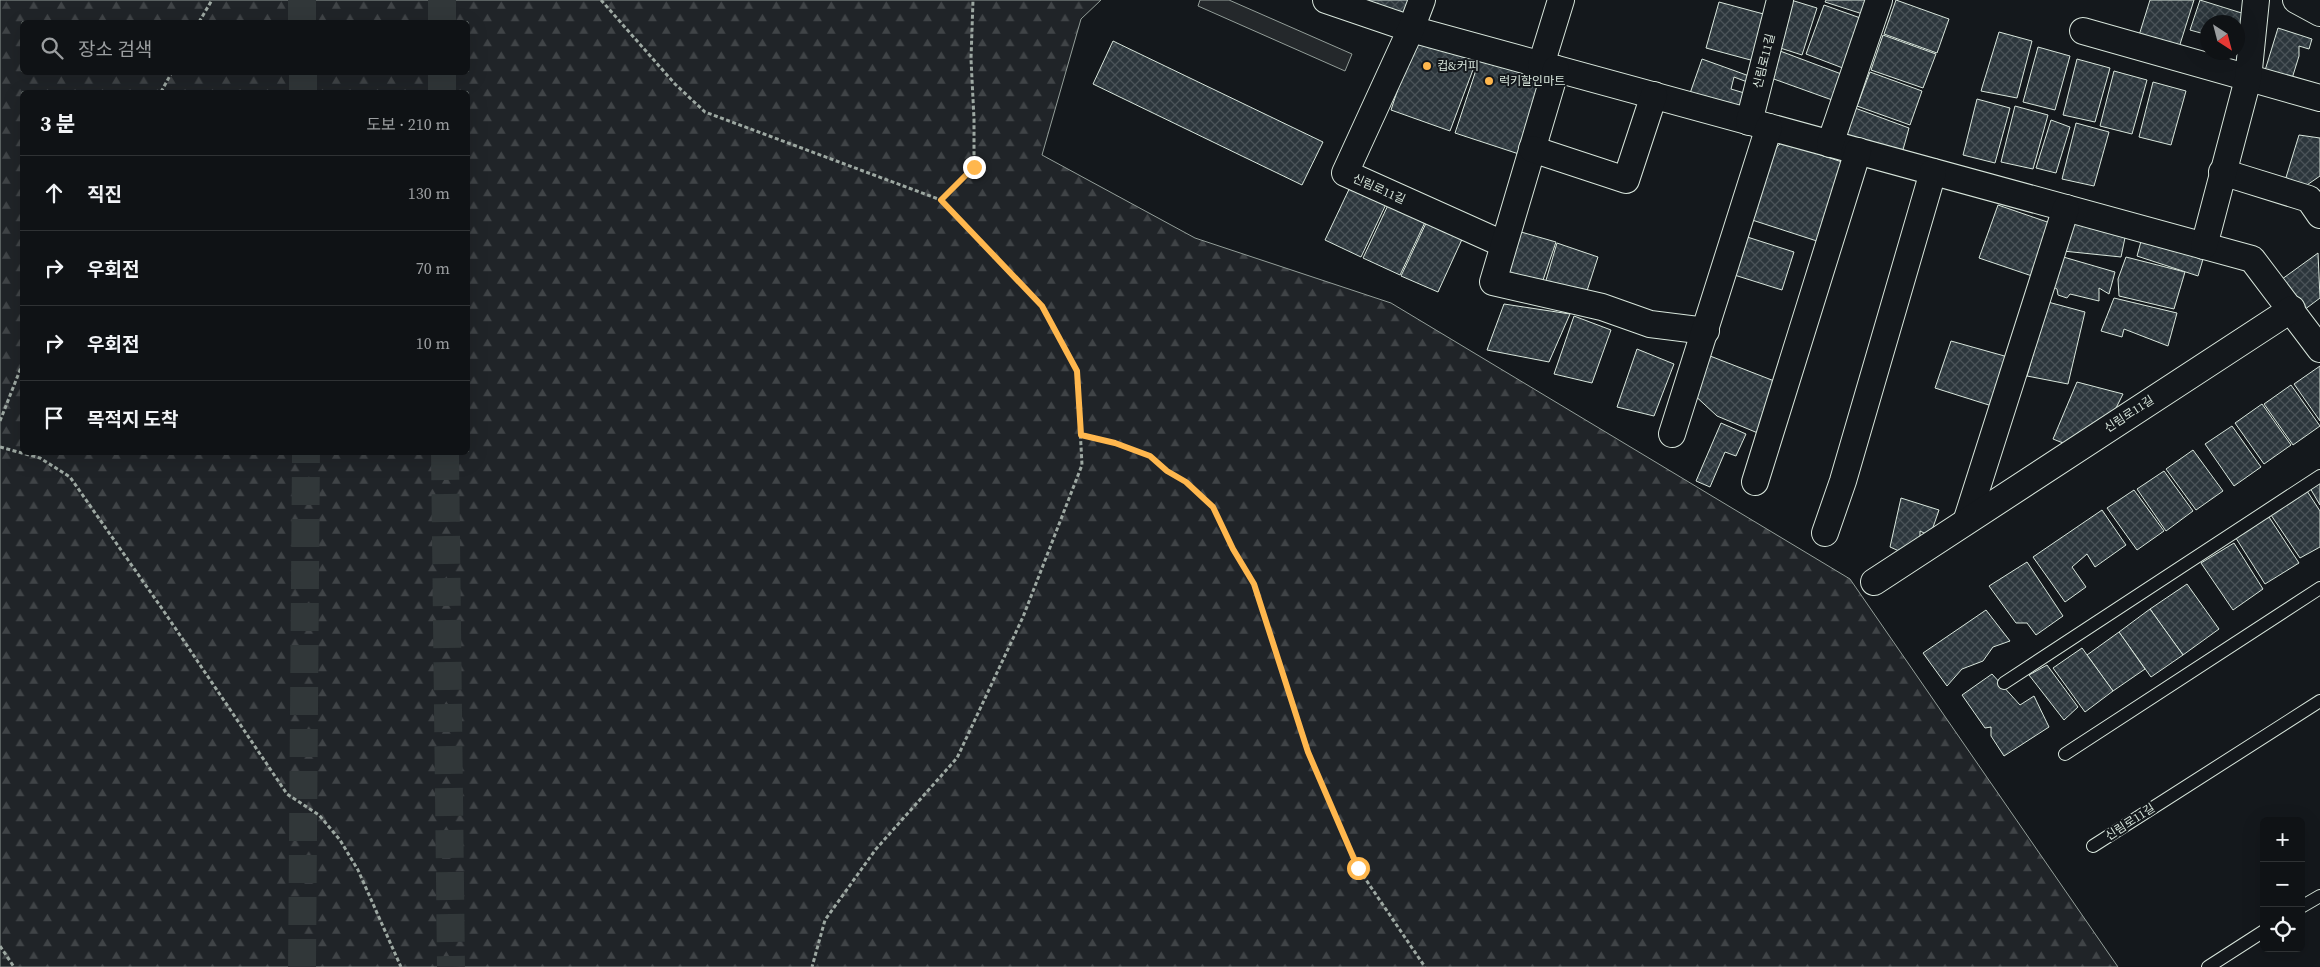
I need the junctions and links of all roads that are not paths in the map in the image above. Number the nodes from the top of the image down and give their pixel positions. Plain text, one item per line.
1 (1326, 0) edge
2 (1422, 0) edge
3 (1561, 0) edge
4 (1780, 0) edge
5 (1879, 0) edge
6 (2256, 0) edge
7 (2296, 0) edge
8 (2320, 13) edge
9 (1411, 29) junction
10 (2083, 31) dead end
11 (1549, 67) junction
12 (2248, 79) junction
13 (1654, 95) junction
14 (2320, 98) edge
15 (1759, 124) junction
16 (1830, 144) junction
17 (1532, 149) junction
18 (1858, 151) junction
19 (1933, 172) junction
20 (2222, 172) junction
21 (2066, 208) junction
22 (2320, 215) edge
23 (1503, 244) junction
24 (2204, 246) junction
25 (2292, 309) junction
26 (1706, 331) junction
27 (2320, 348) edge
28 (1672, 434) dead end
29 (2320, 476) edge
30 (1755, 482) dead end
31 (1967, 519) junction
32 (1825, 533) dead end
33 (1874, 582) dead end
34 (2320, 588) edge
35 (2004, 683) dead end
36 (2320, 700) edge
37 (2065, 754) dead end
38 (2093, 846) dead end
39 (2320, 896) edge
40 (2305, 905) edge
41 (2260, 934) edge
42 (2208, 967) edge

1 - 9 street
2 - 9 street, 신림로11길
3 - 11 street
4 - 15 street, 신림로11길
5 - 16 street
6 - 12 street
7 - 8 street
9 - 11 street
9 - 23 street, 신림로11길
10 - 12 street
11 - 13 street
11 - 17 street
12 - 14 street
12 - 20 street
13 - 15 street
13 - 17 street
15 - 16 street
15 - 26 street, 신림로11길
16 - 18 street
17 - 23 street
18 - 19 street
18 - 30 street
19 - 21 street
19 - 32 street
20 - 22 street
20 - 24 street
21 - 24 street
21 - 31 street
23 - 26 street
24 - 25 street
25 - 27 street
25 - 31 street, 신림로11길
26 - 28 street, 신림로11길
29 - 35 lane
31 - 33 street, 신림로11길
34 - 37 lane
36 - 38 lane, 신림로11길
39 - 40 lane
41 - 42 lane

